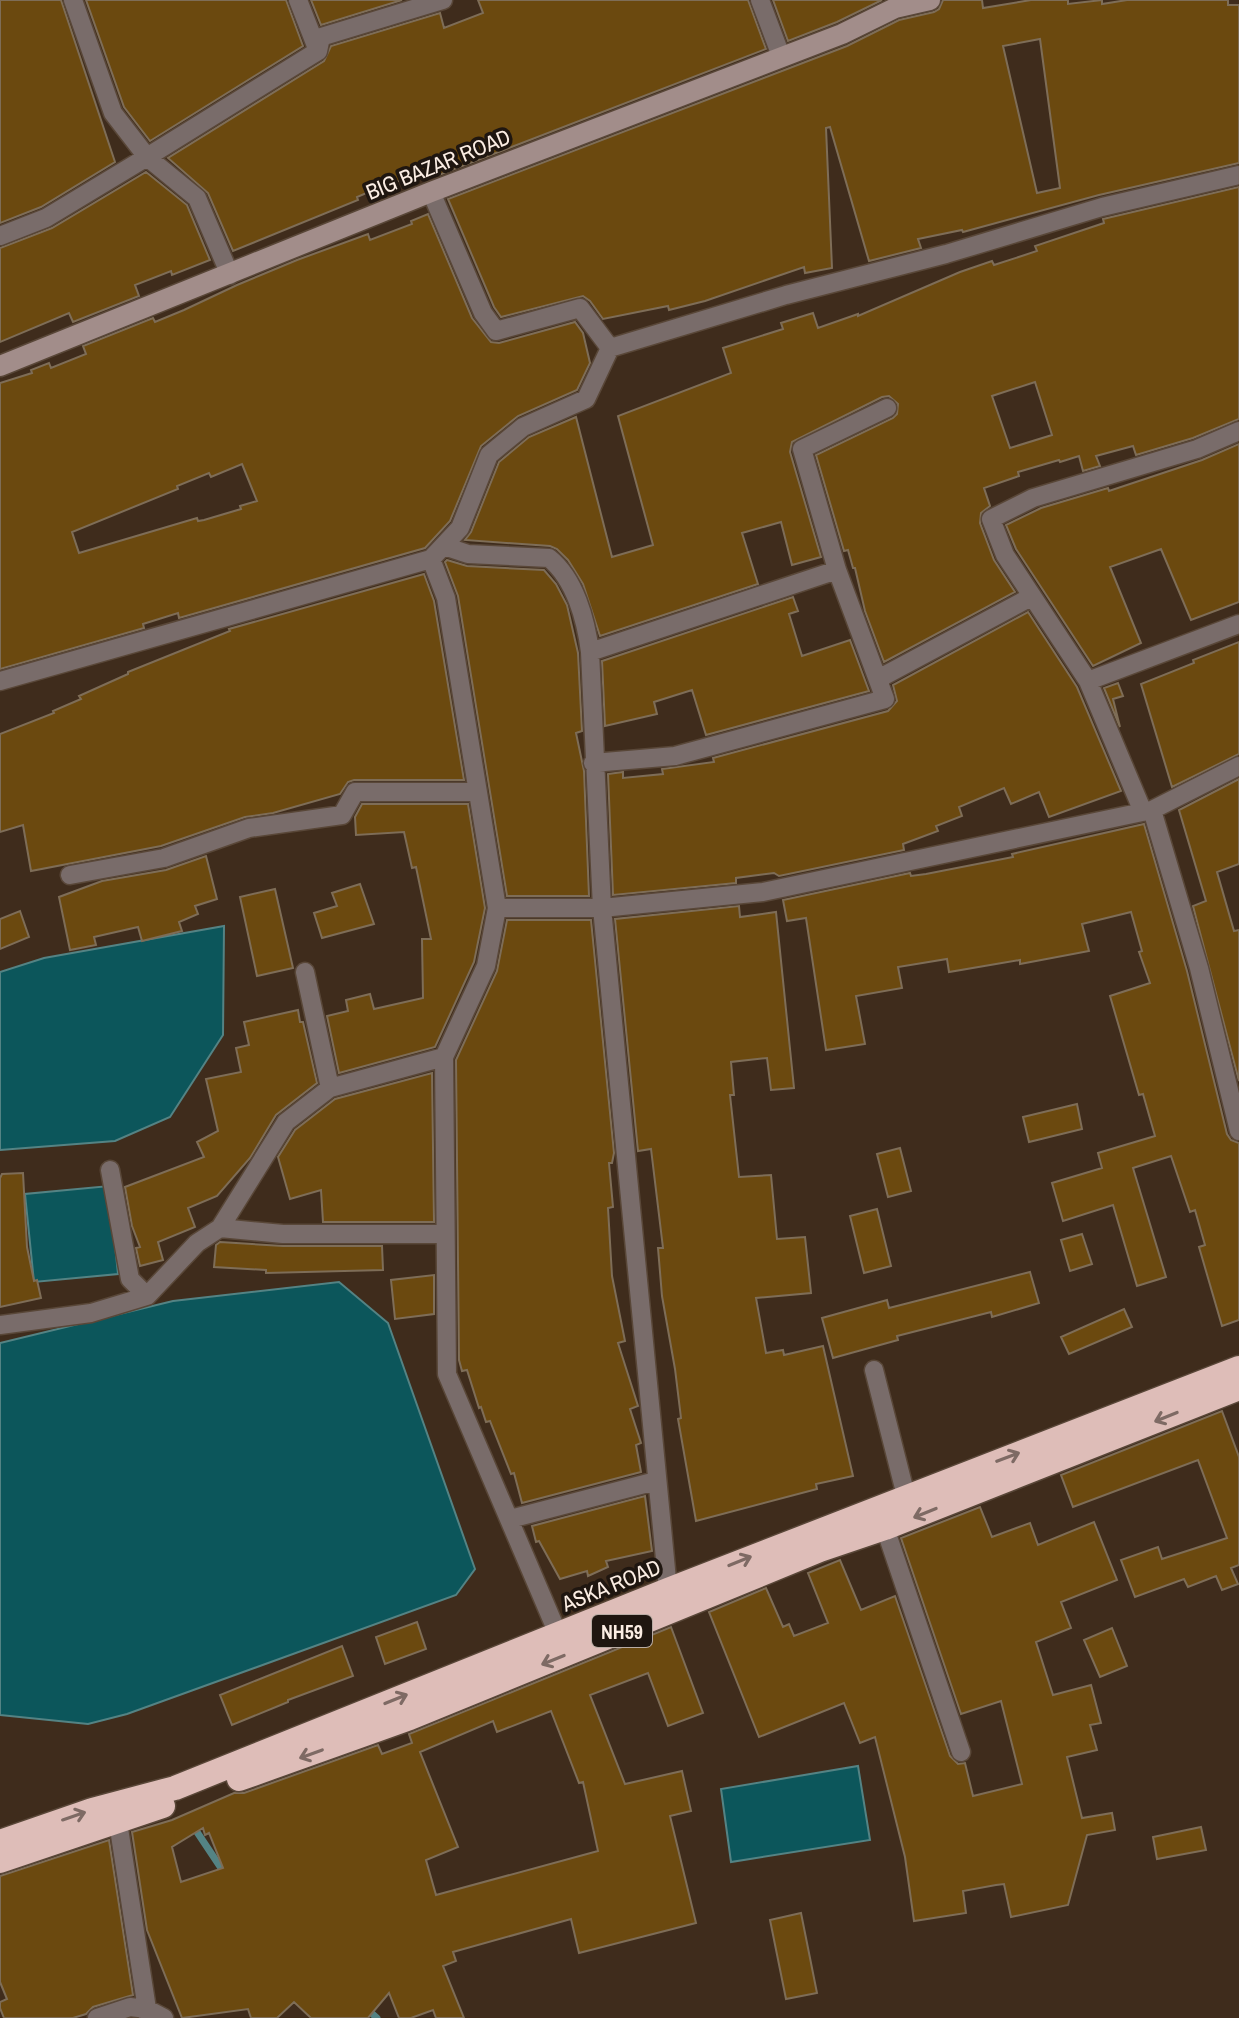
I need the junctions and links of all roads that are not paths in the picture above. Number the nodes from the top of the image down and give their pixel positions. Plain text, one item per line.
1 (73, 0) edge
2 (298, 0) edge
3 (443, 0) edge
4 (760, 0) edge
5 (930, 0) edge
6 (894, 4) edge
7 (318, 51) junction
8 (781, 56) junction
9 (147, 157) junction
10 (1239, 175) edge
11 (431, 192) junction
12 (0, 236) edge
13 (230, 275) junction
14 (610, 348) junction
15 (0, 366) edge
16 (887, 408) dead end
17 (1239, 431) edge
18 (438, 552) junction
19 (837, 570) junction
20 (1031, 597) junction
21 (1239, 624) edge
22 (590, 652) junction
23 (878, 679) junction
24 (0, 681) edge
25 (1088, 681) junction
26 (593, 763) junction
27 (1239, 766) edge
28 (478, 792) junction
29 (1148, 811) junction
30 (70, 875) dead end
31 (497, 908) junction
32 (602, 908) junction
33 (305, 972) dead end
34 (444, 1057) junction
35 (330, 1088) junction
36 (1239, 1131) edge
37 (110, 1170) dead end
38 (220, 1228) junction
39 (445, 1234) junction
40 (147, 1296) junction
41 (0, 1325) edge
42 (1239, 1368) edge
43 (874, 1370) dead end
44 (1239, 1388) edge
45 (656, 1481) junction
46 (906, 1496) junction
47 (510, 1519) junction
48 (885, 1528) junction
49 (670, 1600) junction
50 (558, 1634) junction
51 (961, 1752) dead end
52 (115, 1813) junction
53 (0, 1842) edge
54 (0, 1861) edge
55 (148, 2014) edge
56 (97, 2018) edge
57 (164, 2018) edge

1 - 9 street
2 - 7 street
3 - 7 street
4 - 8 street
5 - 6 street, BIG BAZAR ROAD
6 - 8 street, BIG BAZAR ROAD
7 - 9 street
8 - 11 street, BIG BAZAR ROAD
9 - 12 street
9 - 13 street
10 - 14 street
11 - 13 street, BIG BAZAR ROAD
11 - 14 street
13 - 15 street, BIG BAZAR ROAD
14 - 18 street
16 - 19 street
17 - 20 street
18 - 22 street
18 - 24 street
18 - 28 street
19 - 22 street
19 - 23 street
20 - 23 street
20 - 25 street
21 - 25 street
22 - 26 street
23 - 26 street
25 - 29 street
26 - 32 street
27 - 29 street
28 - 30 street
28 - 31 street
29 - 32 street
29 - 36 street
31 - 32 street
31 - 34 street
32 - 45 street
33 - 35 street
34 - 35 street
34 - 39 street
35 - 38 street
37 - 40 street
38 - 39 street
38 - 40 street
39 - 47 street
40 - 41 street
46 -> 42 highway, ASKA ROAD / NH59
43 - 46 street
44 -> 48 highway, NH59
45 - 47 street
45 - 49 street
49 -> 46 highway, ASKA ROAD / NH59
47 - 50 street
48 - 49 highway, NH59
48 - 51 street
49 - 50 highway, ASKA ROAD / NH59
49 -> 52 highway, NH59
52 -> 50 highway, ASKA ROAD / NH59
53 -> 52 highway, ASKA ROAD / NH59
52 - 54 highway, NH59
52 - 55 street
55 - 56 street
55 - 57 street

